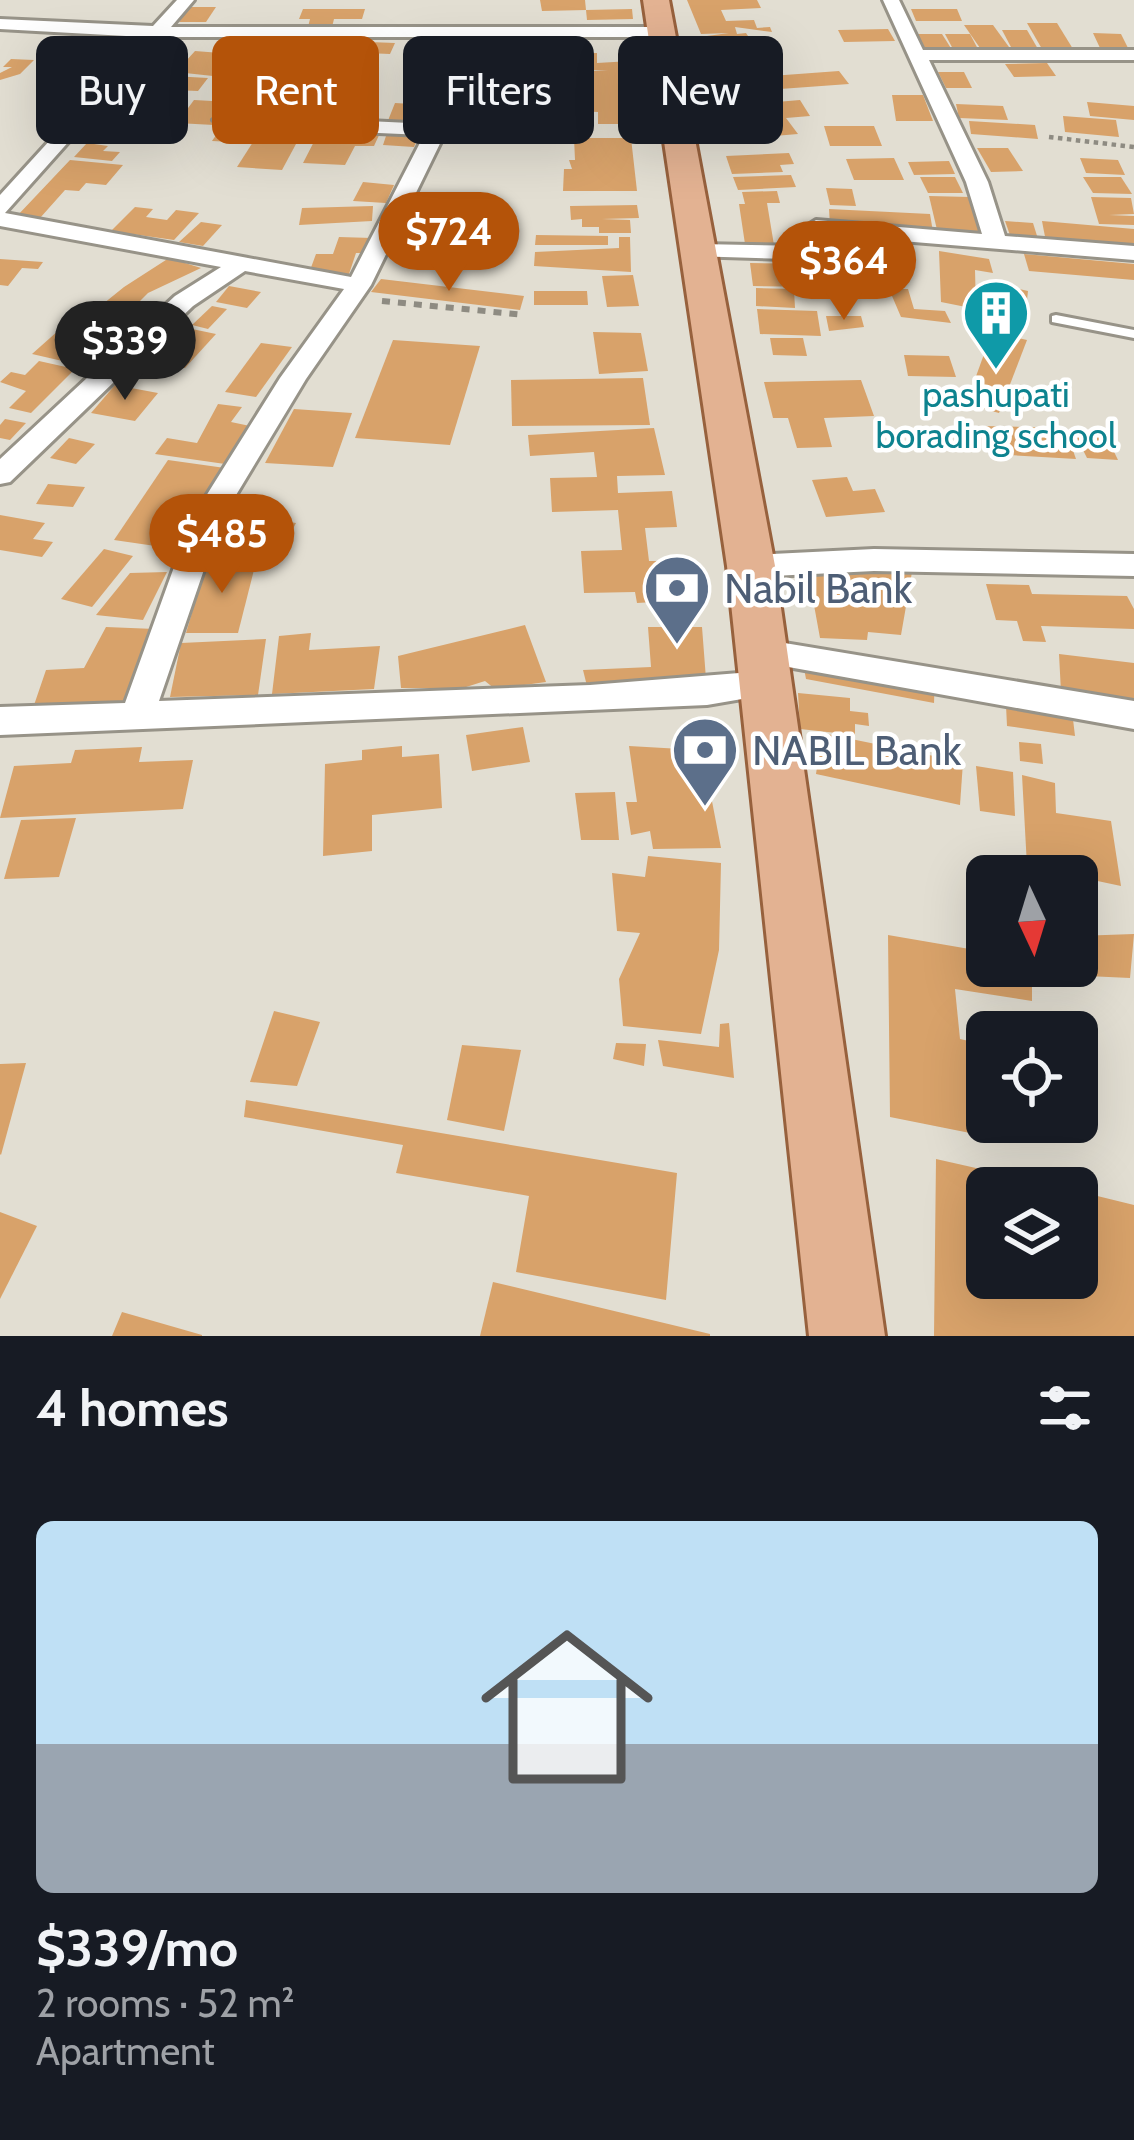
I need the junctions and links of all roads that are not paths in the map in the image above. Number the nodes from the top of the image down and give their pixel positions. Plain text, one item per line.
1 (186, 0) edge
2 (891, 0) edge
3 (658, 16) edge
4 (0, 25) edge
5 (158, 32) junction
6 (484, 33) junction
7 (483, 36) edge
8 (1134, 55) edge
9 (918, 56) junction
10 (433, 144) edge
11 (0, 208) edge
12 (0, 219) edge
13 (994, 241) junction
14 (699, 251) junction
15 (1134, 253) edge
16 (239, 265) junction
17 (355, 291) junction
18 (1056, 319) dead end
19 (1134, 334) edge
20 (0, 475) edge
21 (1134, 565) edge
22 (751, 566) junction
23 (763, 667) junction
24 (1134, 715) edge
25 (137, 717) junction
26 (0, 721) edge
27 (847, 1336) edge

1 - 5 street
2 - 9 street
3 - 6 street
3 - 14 main road
4 - 5 street
5 - 6 street
5 - 11 street
6 - 7 street
8 - 9 street
9 - 13 street
10 - 17 street
12 - 16 street
13 - 14 street
13 - 15 street
14 - 22 main road
16 - 17 street
16 - 20 street
17 - 25 street
18 - 19 lane
21 - 22 street
22 - 23 main road
23 - 24 street
23 - 25 street
23 - 27 main road
25 - 26 street

